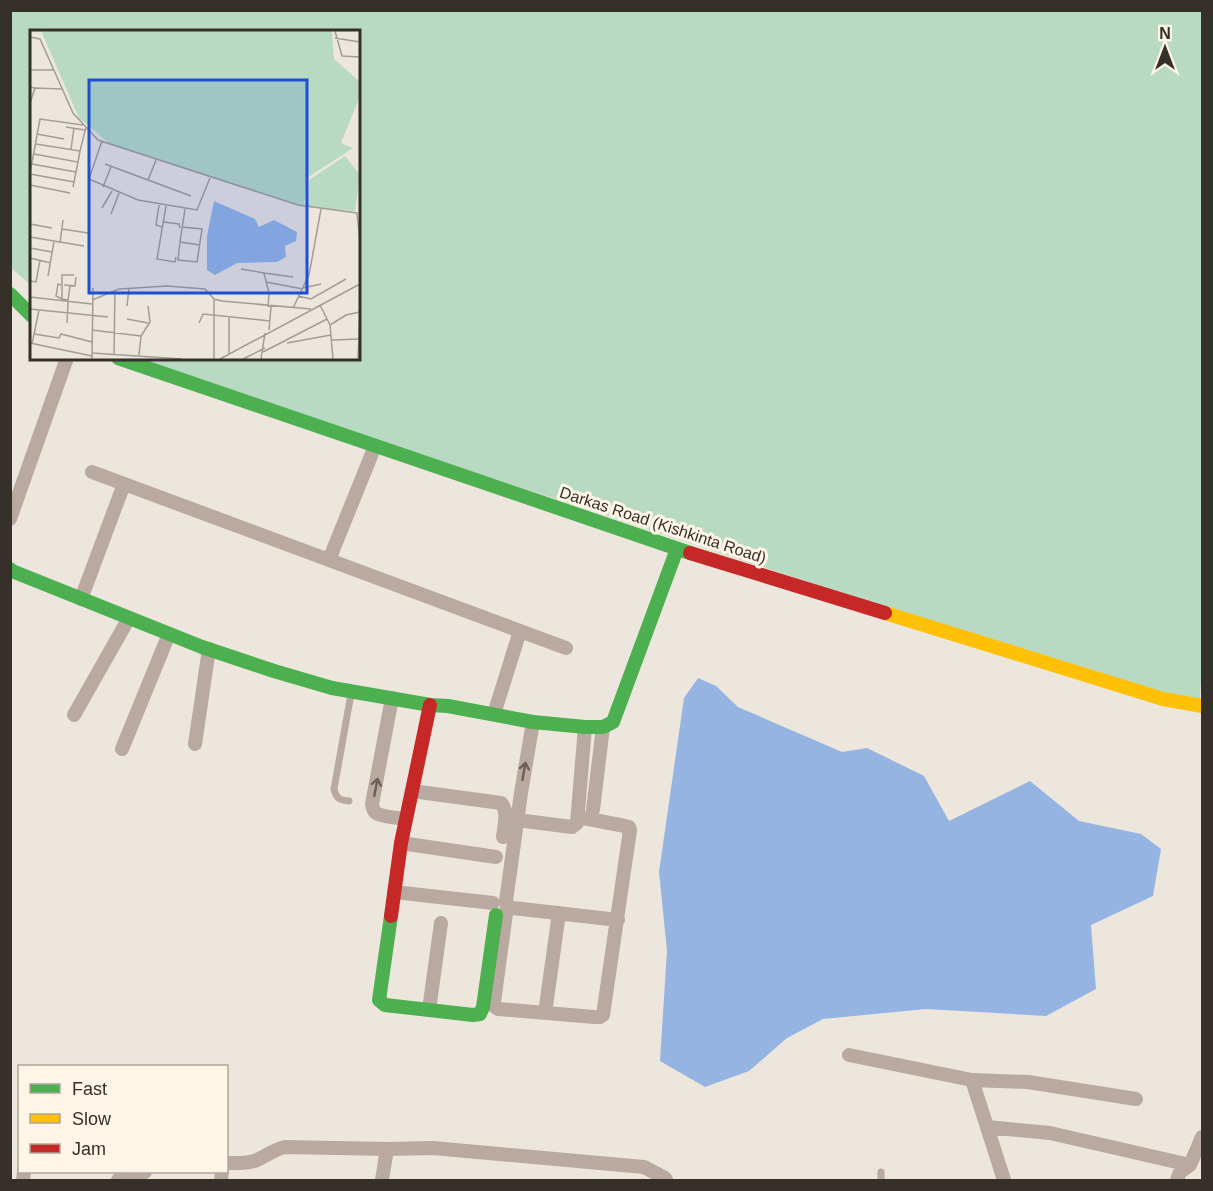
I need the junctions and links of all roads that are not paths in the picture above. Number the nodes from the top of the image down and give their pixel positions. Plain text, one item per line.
1 (10, 294) edge
2 (30, 314) edge
3 (66, 360) edge
4 (124, 360) edge
5 (375, 446) junction
6 (92, 472) dead end
7 (124, 484) junction
8 (10, 519) edge
9 (676, 549) junction
10 (329, 560) junction
11 (10, 569) edge
12 (81, 599) junction
13 (129, 618) junction
14 (520, 631) junction
15 (169, 634) junction
16 (566, 648) dead end
17 (209, 649) junction
18 (352, 691) junction
19 (392, 698) junction
20 (430, 705) junction
21 (1203, 706) edge
22 (494, 714) junction
23 (74, 715) dead end
24 (533, 722) junction
25 (585, 727) junction
26 (603, 727) junction
27 (195, 744) dead end
28 (122, 749) dead end
29 (412, 791) junction
30 (349, 801) dead end
31 (593, 810) dead end
32 (578, 817) junction
33 (406, 819) junction
34 (517, 820) junction
35 (503, 837) dead end
36 (401, 843) junction
37 (496, 858) dead end
38 (394, 892) junction
39 (499, 908) junction
40 (559, 913) junction
41 (618, 920) junction
42 (441, 923) dead end
43 (429, 1010) junction
44 (545, 1013) junction
45 (849, 1055) dead end
46 (972, 1080) junction
47 (1136, 1099) dead end
48 (987, 1127) junction
49 (1203, 1137) edge
50 (387, 1149) junction
51 (228, 1163) edge
52 (1195, 1163) edge
53 (881, 1172) dead end
54 (142, 1173) edge
55 (118, 1180) edge
56 (382, 1180) edge
57 (666, 1180) edge
58 (881, 1180) edge
59 (1004, 1180) edge
60 (1177, 1180) edge

1 - 2 street
3 - 8 street
4 - 5 street, Darkas Road (Kishkinta Road)
5 - 9 street, Darkas Road (Kishkinta Road)
5 - 10 street
6 - 7 street
7 - 10 street
7 - 12 street
9 - 21 street, Darkas Road (Kishkinta Road)
9 - 26 street
10 - 14 street
11 - 12 street
12 - 13 street
13 - 15 street
13 - 23 street
14 - 16 street
14 - 22 street
15 - 17 street
15 - 28 street
17 - 18 street
17 - 27 street
18 - 19 street
18 - 30 lane
19 - 20 street
33 -> 19 street
20 - 22 street
20 - 29 street
22 - 24 street
24 - 25 street
34 -> 24 street
25 - 26 street
25 - 32 street
26 - 31 street
29 - 33 street
29 - 35 street
32 - 34 street
32 - 41 street
33 - 36 street
34 - 39 street
36 - 37 street
36 - 38 street
38 - 39 street
38 - 43 street
39 - 40 street
39 - 43 street
39 - 44 street
40 - 41 street
40 - 44 street
41 - 44 street
42 - 43 street
45 - 46 street
46 - 47 street
46 - 48 street
48 - 52 street
48 - 59 street
49 - 52 street
50 - 51 street
50 - 56 street
50 - 57 street
52 - 60 street
53 - 58 lane
54 - 55 street

